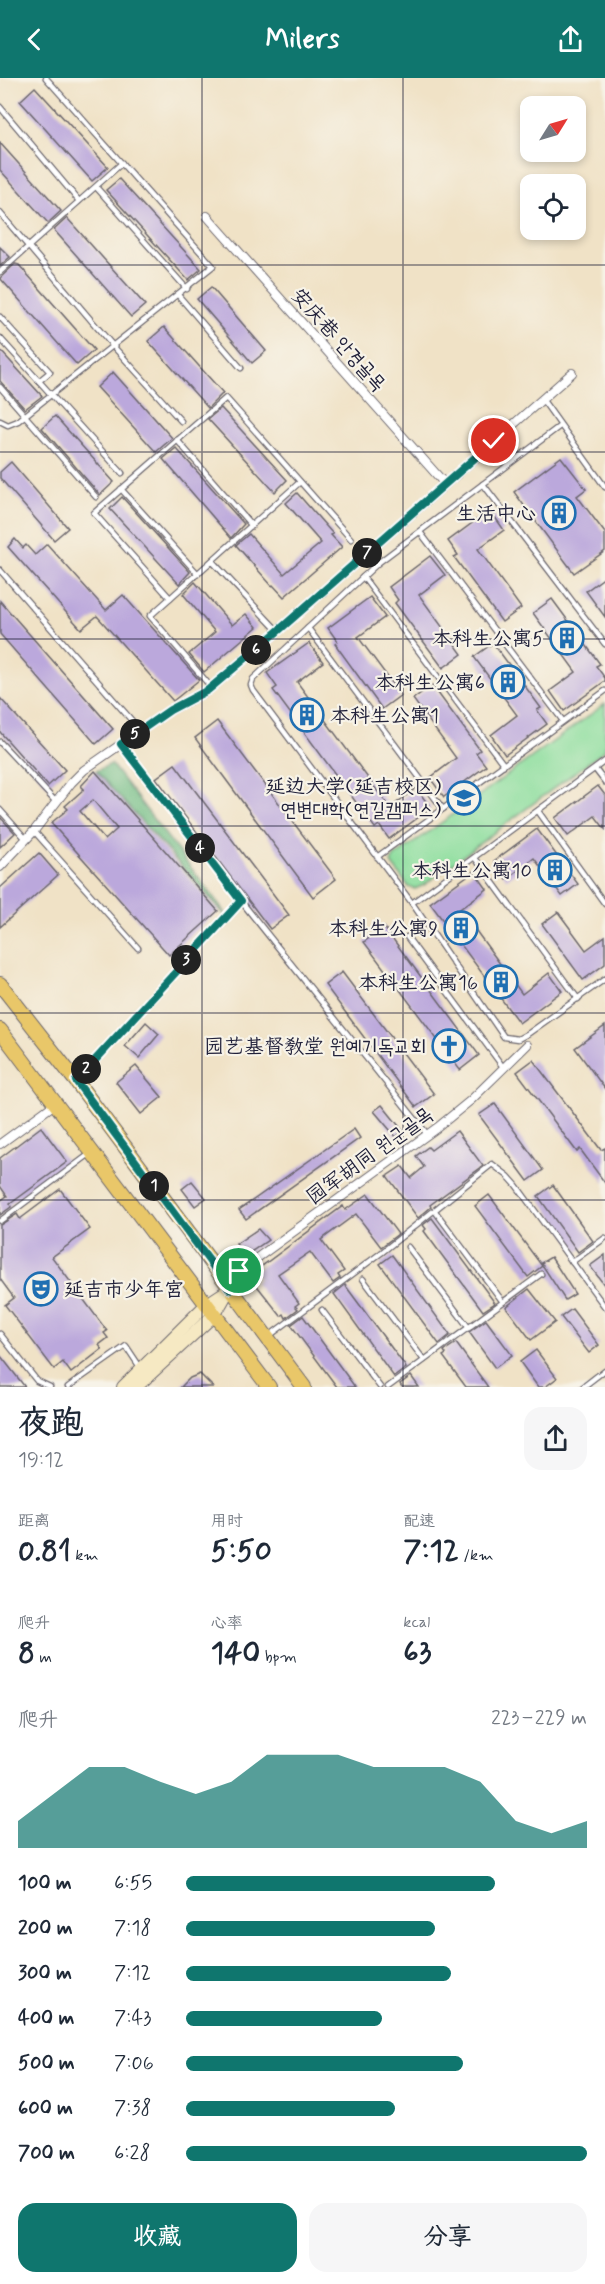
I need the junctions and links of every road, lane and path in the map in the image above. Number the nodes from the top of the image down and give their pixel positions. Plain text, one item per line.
1 (46, 78) edge
2 (0, 107) edge
3 (122, 164) junction
4 (96, 187) junction
5 (79, 201) junction
6 (0, 213) edge
7 (207, 216) dead end
8 (28, 247) junction
9 (0, 272) edge
10 (187, 289) junction
11 (178, 295) junction
12 (0, 317) edge
13 (0, 338) edge
14 (113, 346) junction
15 (241, 368) dead end
16 (572, 373) dead end
17 (39, 381) junction
18 (0, 387) edge
19 (51, 395) junction
20 (542, 399) junction
21 (26, 415) junction
22 (0, 421) edge
23 (181, 421) dead end
24 (560, 426) junction
25 (177, 440) junction
26 (122, 473) dead end
27 (300, 482) junction
28 (446, 484) junction
29 (483, 484) junction
30 (605, 487) edge
31 (121, 489) junction
32 (96, 497) dead end
33 (252, 526) junction
34 (420, 532) junction
35 (351, 539) dead end
36 (212, 561) junction
37 (1, 573) edge
38 (198, 574) junction
39 (363, 578) junction
40 (170, 598) junction
41 (308, 628) junction
42 (278, 631) junction
43 (605, 644) edge
44 (211, 687) junction
45 (605, 691) edge
46 (563, 722) junction
47 (141, 731) junction
48 (0, 742) edge
49 (121, 744) junction
50 (605, 761) edge
51 (504, 765) junction
52 (595, 769) junction
53 (605, 782) edge
54 (56, 802) junction
55 (443, 809) junction
56 (0, 810) edge
57 (538, 811) junction
58 (34, 831) junction
59 (27, 840) junction
60 (377, 857) junction
61 (475, 858) junction
62 (0, 867) edge
63 (241, 901) junction
64 (411, 903) junction
65 (605, 904) edge
66 (407, 937) dead end
67 (138, 948) dead end
68 (605, 979) edge
69 (0, 984) edge
70 (578, 999) junction
71 (0, 1030) edge
72 (527, 1045) dead end
73 (503, 1067) junction
74 (76, 1081) junction
75 (56, 1103) junction
76 (427, 1134) junction
77 (0, 1144) edge
78 (94, 1152) junction
79 (435, 1211) junction
80 (0, 1221) edge
81 (605, 1238) edge
82 (408, 1247) dead end
83 (572, 1262) junction
84 (541, 1274) dead end
85 (363, 1279) dead end
86 (230, 1289) junction
87 (503, 1302) junction
88 (605, 1307) edge
89 (211, 1309) junction
90 (322, 1310) dead end
91 (469, 1328) junction
92 (0, 1334) edge
93 (266, 1338) junction
94 (424, 1360) junction
95 (142, 1369) junction
96 (605, 1370) edge
97 (50, 1387) edge
98 (68, 1387) edge
99 (123, 1387) edge
100 (136, 1387) edge
101 (269, 1387) edge
102 (304, 1387) edge
103 (380, 1387) edge
104 (388, 1387) edge
105 (583, 1387) edge

1 - 3 lane
2 - 5 lane
3 - 4 lane
3 - 10 lane
4 - 5 lane
4 - 10 lane
5 - 8 lane
6 - 8 lane
7 - 28 street, 安庆巷 안경골목
8 - 9 lane
8 - 14 lane
10 - 11 lane
11 - 14 lane
11 - 15 lane
12 - 17 lane
13 - 17 lane
14 - 19 lane
14 - 23 lane
16 - 20 street
17 - 19 lane
18 - 21 lane
19 - 21 lane
19 - 26 lane
20 - 24 lane
20 - 28 street
21 - 22 lane
21 - 32 lane
24 - 29 lane
24 - 30 lane
25 - 27 lane
25 - 31 lane
25 - 33 lane
27 - 33 lane
27 - 35 lane
28 - 42 street
29 - 34 lane
29 - 43 lane
31 - 38 lane
31 - 40 lane
33 - 36 lane
34 - 39 lane
34 - 46 lane
36 - 38 lane
36 - 42 lane
37 - 47 lane
38 - 40 lane
39 - 41 lane
39 - 51 lane
40 - 44 lane
41 - 55 lane
41 - 60 lane
42 - 44 street
44 - 47 street
45 - 46 lane
46 - 51 lane
47 - 49 street
48 - 54 lane
49 - 54 street
49 - 63 lane
50 - 52 lane
51 - 55 lane
52 - 53 lane
52 - 57 lane
54 - 58 street
55 - 60 lane
56 - 59 lane
57 - 61 lane
57 - 65 lane
58 - 59 street
58 - 67 lane
59 - 62 street
60 - 64 lane
61 - 64 lane
61 - 70 lane
63 - 74 lane
63 - 76 lane
64 - 70 lane
66 - 73 lane
68 - 70 lane
69 - 74 main road
71 - 75 main road
72 - 73 street, 园军胡同 원군골목
73 - 76 street, 园军胡同 원군골목
74 - 86 main road
75 - 77 street
75 - 78 main road
76 - 86 street, 园军胡同 원군골목
78 - 80 lane
78 - 89 main road
79 - 83 lane
79 - 87 lane
79 - 93 lane
81 - 83 lane
82 - 91 lane
83 - 88 lane
84 - 87 lane
85 - 94 lane
86 - 89 street
86 - 93 main road
87 - 91 lane
89 - 95 street
89 - 100 street
89 - 101 main road
90 - 103 lane
91 - 94 lane
92 - 97 lane
93 - 102 main road
94 - 104 lane
95 - 98 lane
95 - 99 street
96 - 105 lane

